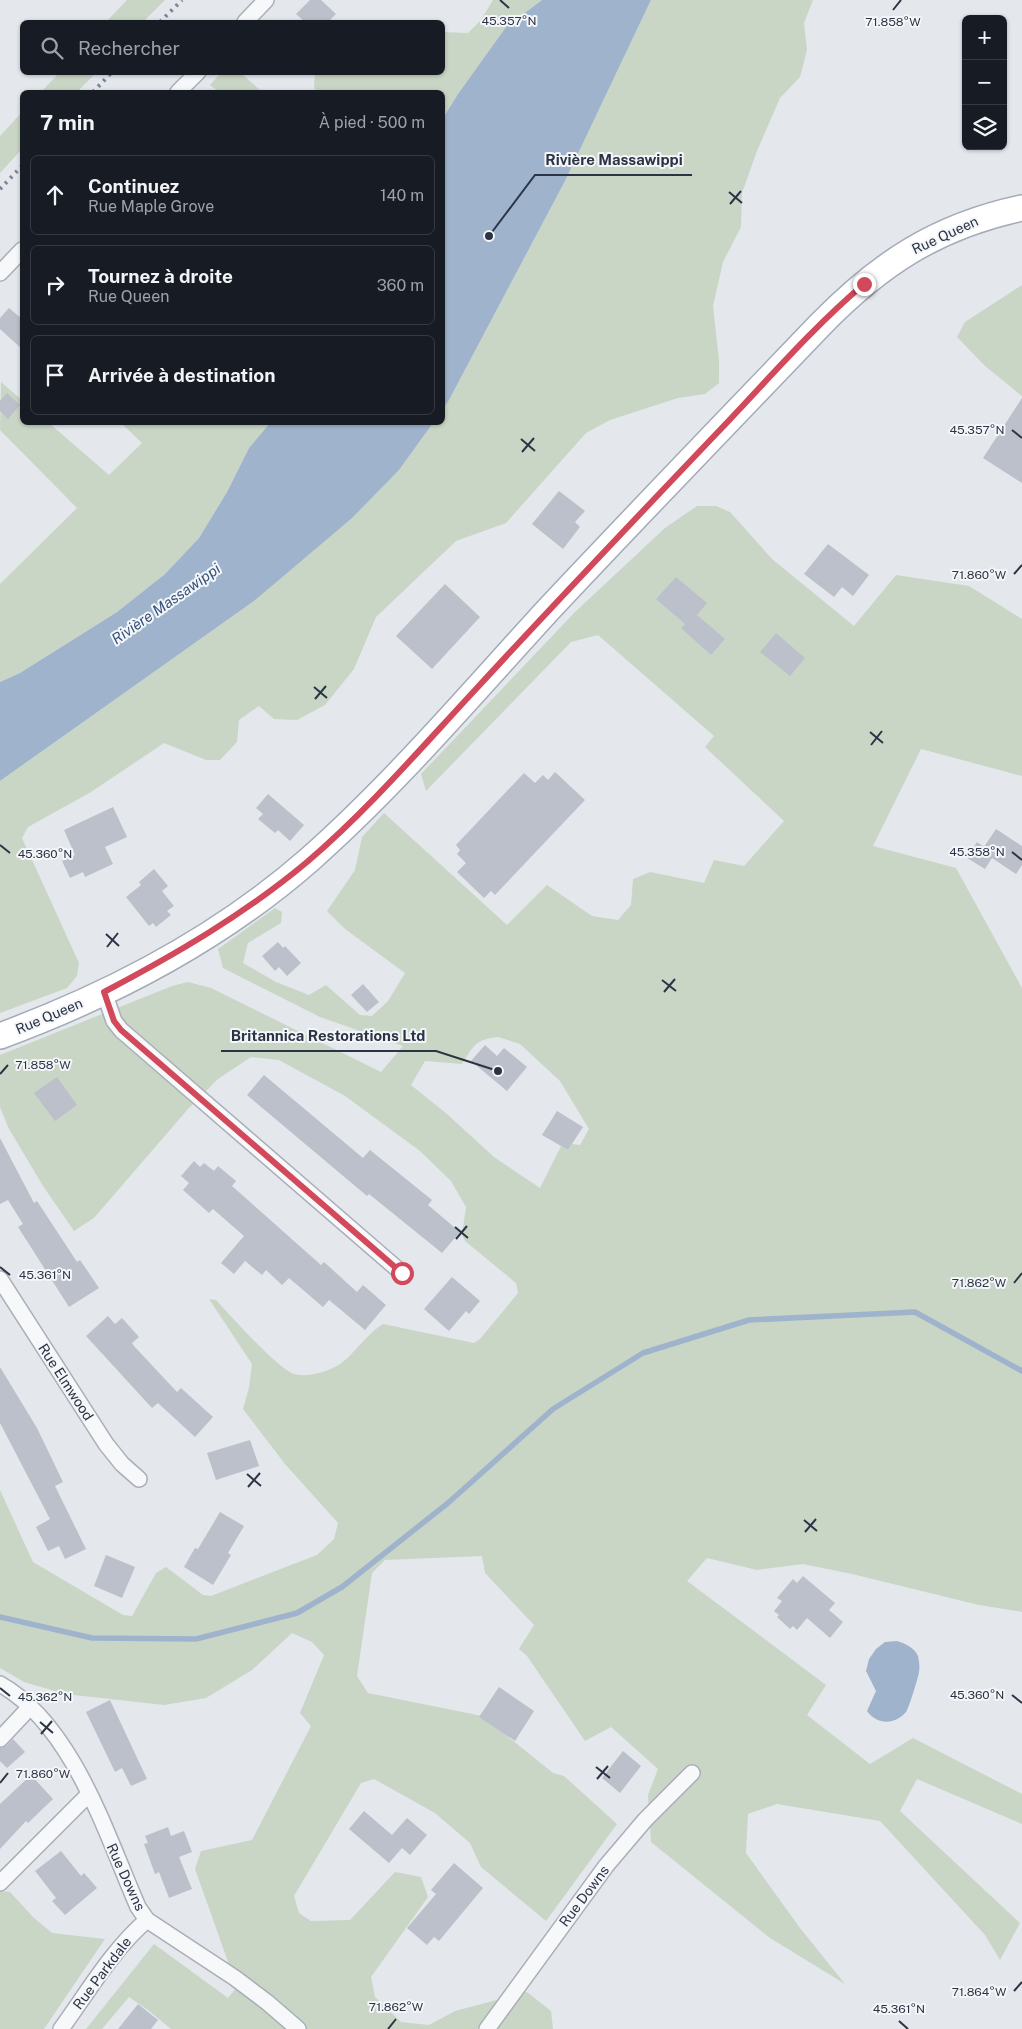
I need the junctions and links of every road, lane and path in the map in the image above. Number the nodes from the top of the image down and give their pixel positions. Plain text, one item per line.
1 (266, 0) edge
2 (247, 20) edge
3 (195, 75) edge
4 (180, 90) edge
5 (1022, 208) edge
6 (20, 252) edge
7 (0, 273) edge
8 (104, 992) junction
9 (0, 1036) edge
10 (402, 1273) dead end
11 (0, 1279) edge
12 (139, 1479) dead end
13 (0, 1684) edge
14 (30, 1707) junction
15 (0, 1739) edge
16 (692, 1773) dead end
17 (89, 1794) junction
18 (0, 1883) edge
19 (147, 1920) junction
20 (61, 2029) edge
21 (298, 2029) edge
22 (487, 2029) edge

1 - 2 street
3 - 4 street
5 - 8 main road, Rue Queen
6 - 7 street
8 - 9 main road, Rue Queen
8 - 10 street
11 - 12 street, Rue Elmwood
13 - 14 street, Rue Downs
14 - 15 street
14 - 17 street, Rue Downs
16 - 22 street, Rue Downs
17 - 18 street
17 - 19 street, Rue Downs
19 - 20 street, Rue Parkdale
19 - 21 street, Rue Downs

